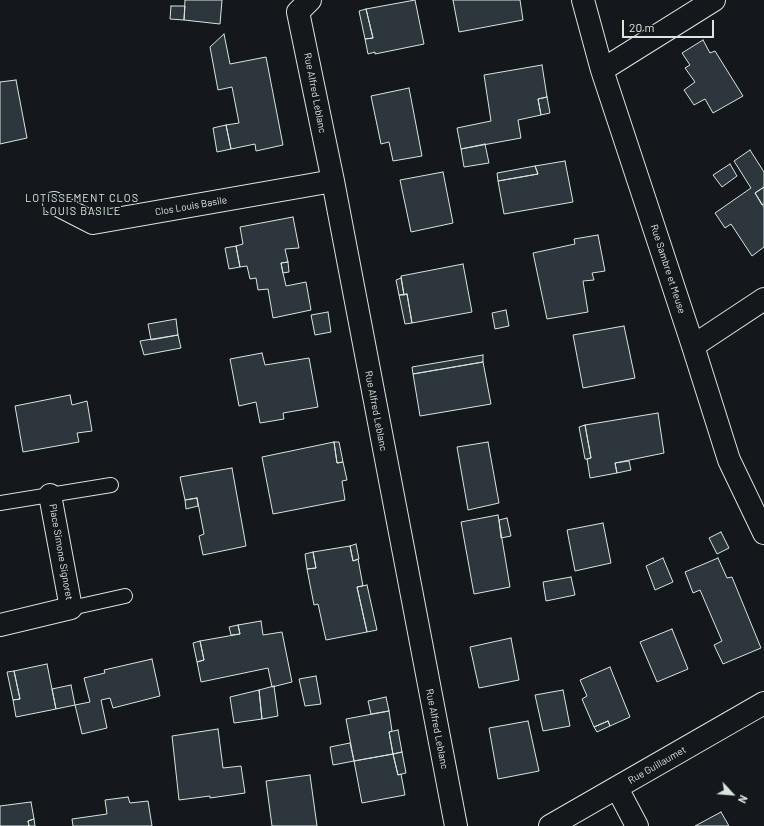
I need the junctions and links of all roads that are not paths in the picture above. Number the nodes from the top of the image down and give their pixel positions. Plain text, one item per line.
1 (310, 0) edge
2 (583, 0) edge
3 (714, 0) edge
4 (602, 70) junction
5 (333, 181) junction
6 (54, 202) dead end
7 (764, 299) edge
8 (693, 346) junction
9 (111, 485) dead end
10 (50, 495) junction
11 (0, 503) edge
12 (764, 533) edge
13 (125, 596) dead end
14 (71, 608) junction
15 (0, 625) edge
16 (764, 703) edge
17 (617, 788) junction
18 (456, 826) edge
19 (550, 826) edge
20 (637, 826) edge

1 - 5 street, Rue Alfred Leblanc
2 - 4 street, Rue Sambre et Meuse
3 - 4 street
4 - 8 street, Rue Sambre et Meuse
5 - 6 street, Clos Louis Basile
5 - 18 street, Rue Alfred Leblanc
7 - 8 street
8 - 12 street, Rue Sambre et Meuse
9 - 10 lane
10 - 11 lane
10 - 14 street, Place Simone Signoret
13 - 14 lane
14 - 15 street, Place Simone Signoret
16 - 17 street, Rue Guillaumet
17 - 19 street, Rue Guillaumet
17 - 20 street

